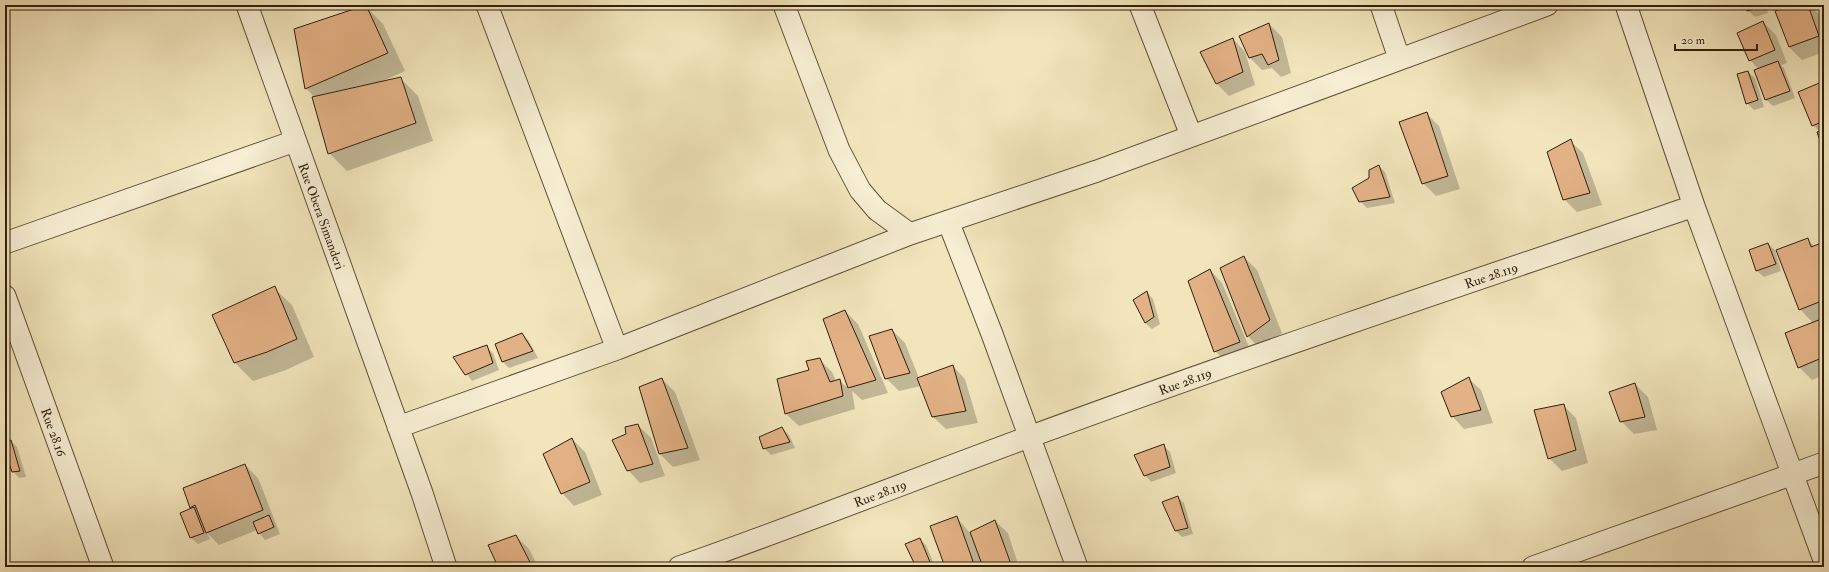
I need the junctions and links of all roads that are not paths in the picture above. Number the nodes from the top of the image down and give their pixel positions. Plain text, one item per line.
1 (247, 5) edge
2 (487, 5) edge
3 (784, 5) edge
4 (1140, 5) edge
5 (1381, 5) edge
6 (1547, 5) edge
7 (1626, 5) edge
8 (1399, 58) junction
9 (1191, 135) junction
10 (295, 140) junction
11 (1694, 206) junction
12 (948, 220) junction
13 (910, 234) junction
14 (5, 243) edge
15 (5, 296) edge
16 (617, 350) junction
17 (398, 427) junction
18 (1029, 437) junction
19 (1824, 463) edge
20 (1793, 474) junction
21 (1824, 560) edge
22 (103, 567) edge
23 (446, 567) edge
24 (679, 567) edge
25 (1077, 567) edge
26 (1533, 567) edge

1 - 10 street, Rue Obera Simanderi
2 - 16 street
3 - 13 street
4 - 9 street
5 - 8 street
6 - 8 street
7 - 11 street
8 - 9 street
9 - 12 street
10 - 14 street
10 - 17 street, Rue Obera Simanderi
11 - 18 street, Rue 28.119
11 - 20 street
12 - 13 street
12 - 18 street
13 - 16 street
15 - 22 street, Rue 28.16
16 - 17 street
17 - 23 street
18 - 24 street, Rue 28.119
18 - 25 street
19 - 20 street
20 - 21 street
20 - 26 street

